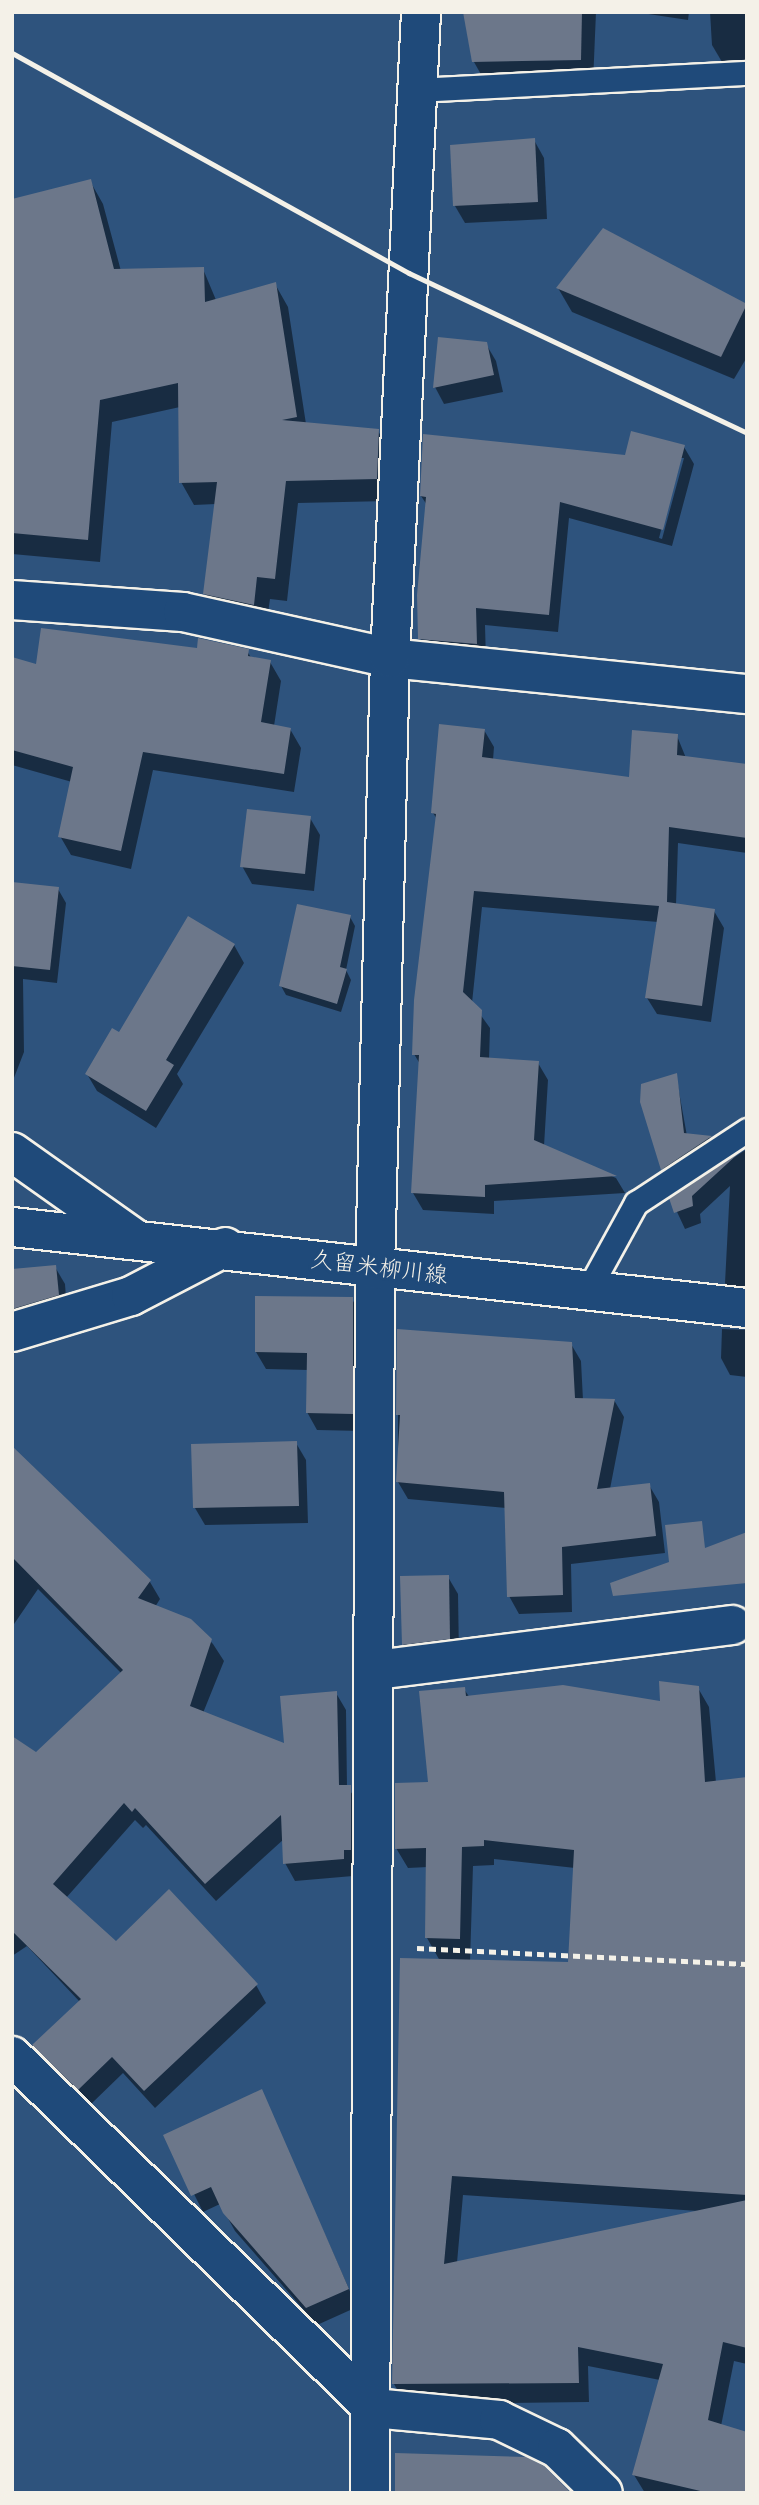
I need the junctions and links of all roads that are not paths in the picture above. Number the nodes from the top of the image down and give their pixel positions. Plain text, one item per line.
1 (421, 12) edge
2 (747, 73) edge
3 (418, 90) junction
4 (12, 600) edge
5 (390, 658) junction
6 (747, 694) edge
7 (747, 1130) edge
8 (12, 1152) edge
9 (12, 1227) edge
10 (135, 1239) junction
11 (225, 1247) junction
12 (375, 1270) junction
13 (587, 1292) junction
14 (747, 1308) edge
15 (12, 1332) edge
16 (732, 1625) dead end
17 (376, 1670) junction
18 (12, 2056) edge
19 (373, 2408) junction
20 (370, 2493) edge
21 (603, 2493) edge

1 - 3 street
2 - 3 lane
3 - 5 street
4 - 5 street
5 - 6 street
5 - 12 street
7 - 13 lane
8 - 10 street
9 - 10 street, 久留米柳川線
10 - 11 street, 久留米柳川線
11 - 12 street, 久留米柳川線
11 - 15 street
12 - 13 street, 久留米柳川線
12 - 17 street
13 - 14 street, 久留米柳川線
16 - 17 street
17 - 19 street
18 - 19 street
19 - 20 street
19 - 21 street

